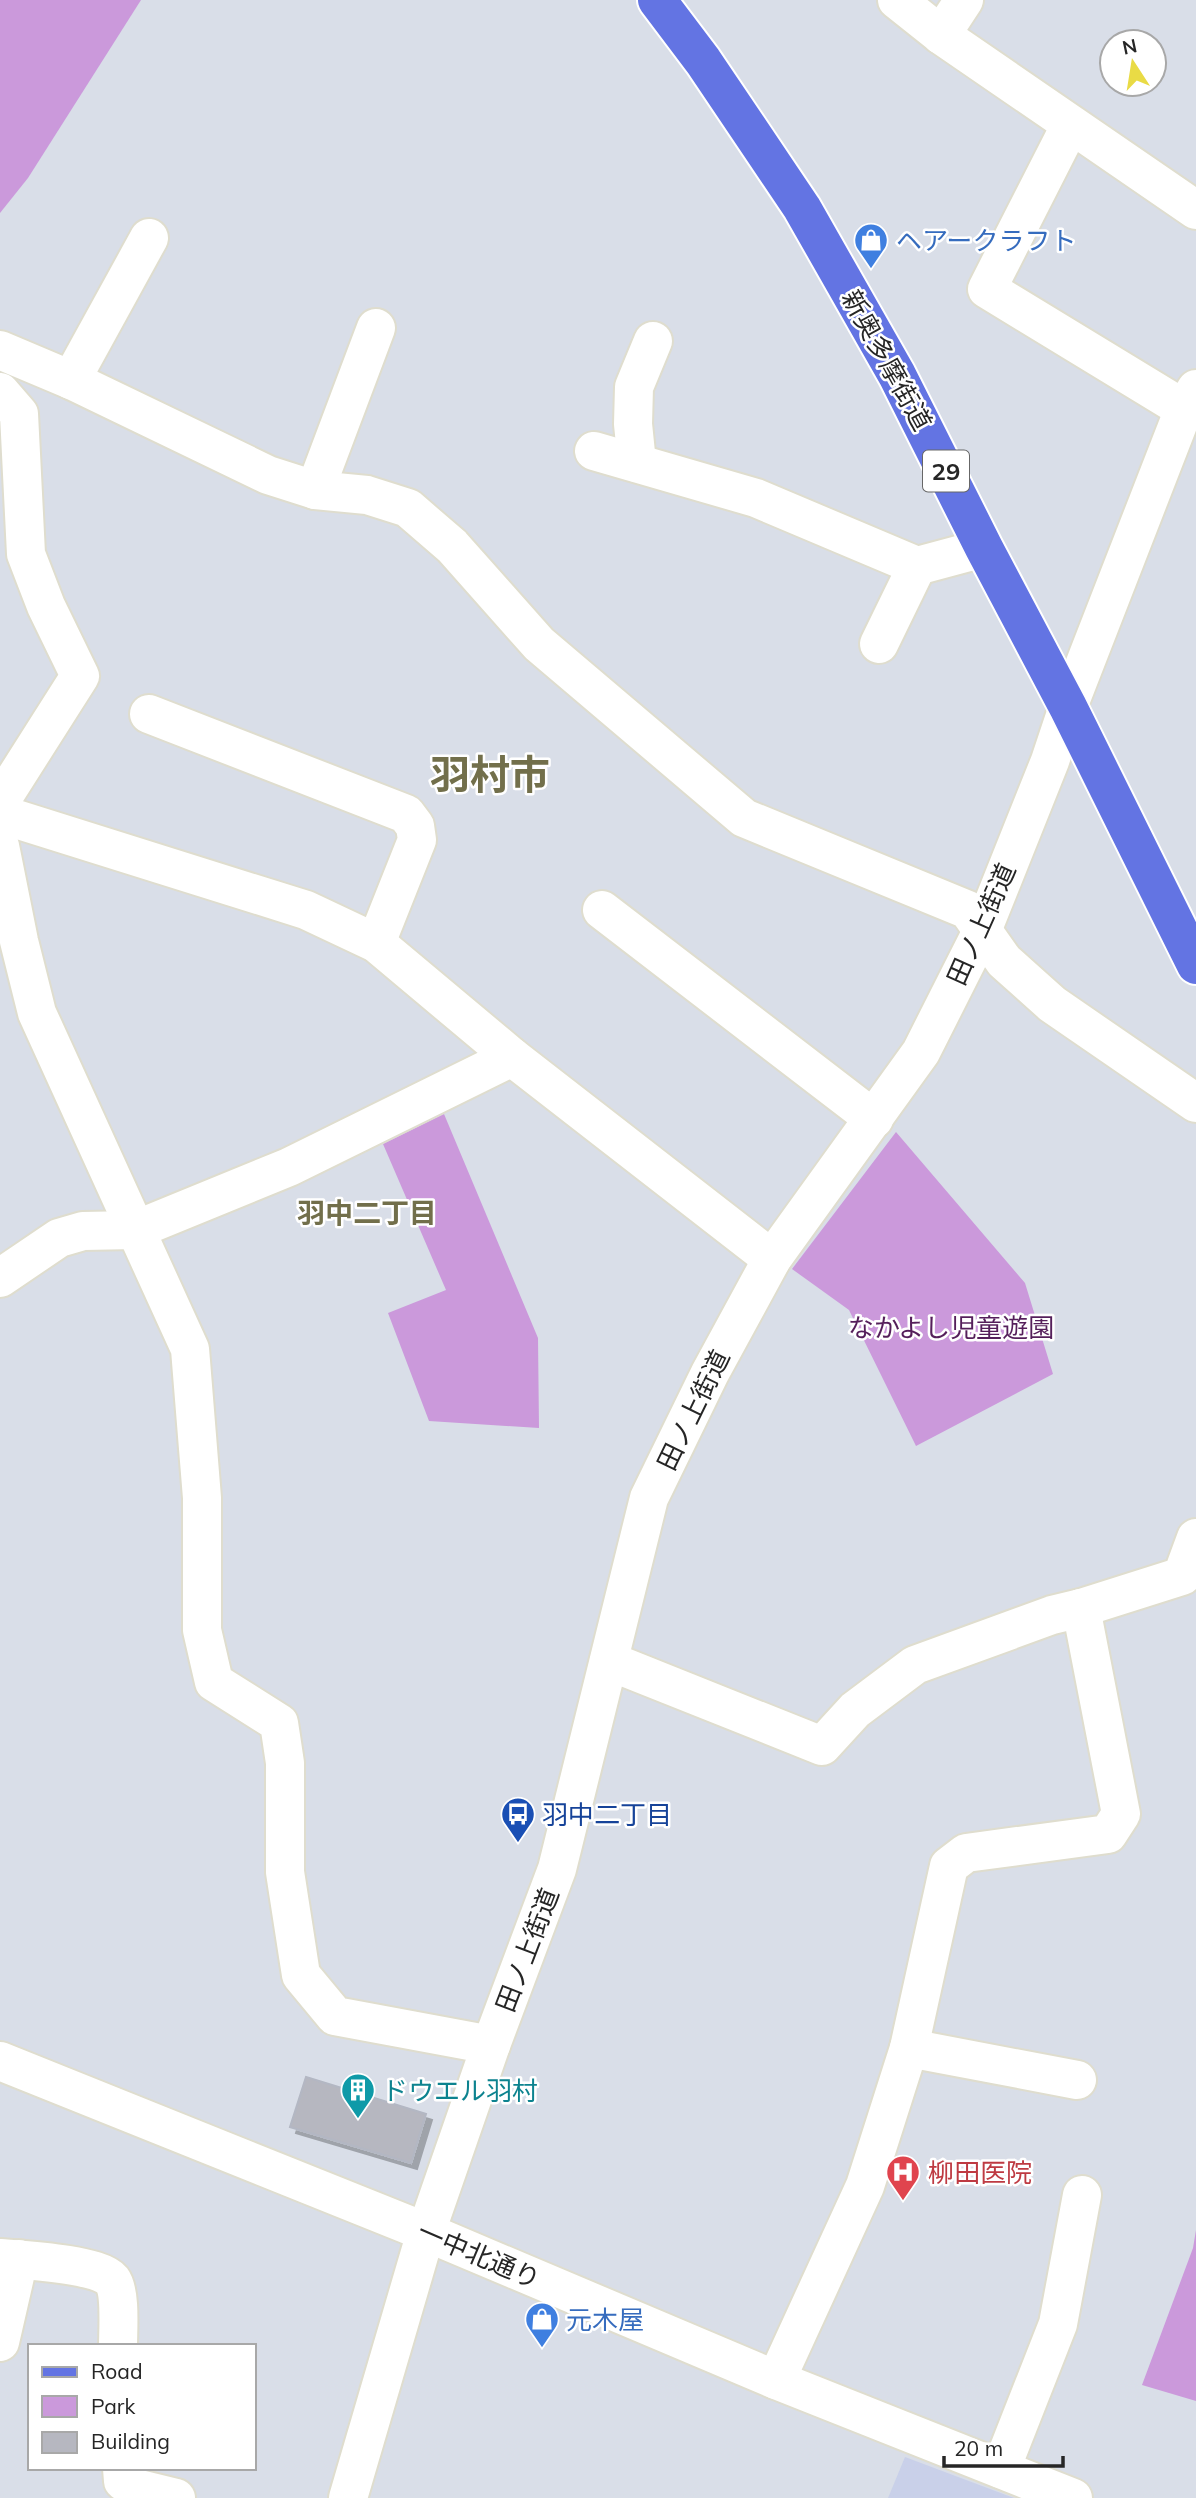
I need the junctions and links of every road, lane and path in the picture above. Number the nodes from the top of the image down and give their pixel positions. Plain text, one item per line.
1 (657, 0) edge
2 (897, 0) edge
3 (964, 0) edge
4 (941, 35) junction
5 (1070, 126) junction
6 (1196, 211) edge
7 (149, 238) dead end
8 (376, 328) dead end
9 (653, 341) dead end
10 (0, 350) edge
11 (71, 380) junction
12 (0, 392) edge
13 (1190, 399) edge
14 (594, 450) dead end
15 (637, 463) junction
16 (12, 471) edge
17 (315, 490) junction
18 (984, 548) junction
19 (917, 566) junction
20 (879, 644) dead end
21 (1068, 707) junction
22 (149, 714) dead end
23 (0, 802) edge
24 (0, 814) edge
25 (0, 846) edge
26 (602, 910) dead end
27 (982, 931) junction
28 (376, 943) junction
29 (1196, 965) edge
30 (512, 1057) junction
31 (1196, 1102) edge
32 (874, 1119) junction
33 (135, 1230) junction
34 (772, 1259) junction
35 (0, 1278) edge
36 (1196, 1538) edge
37 (1189, 1580) edge
38 (1080, 1608) junction
39 (609, 1661) junction
40 (491, 2045) junction
41 (909, 2048) junction
42 (0, 2061) edge
43 (1077, 2080) dead end
44 (1082, 2194) dead end
45 (426, 2232) junction
46 (9, 2259) edge
47 (0, 2342) edge
48 (118, 2344) edge
49 (776, 2380) junction
50 (1000, 2469) junction
51 (122, 2470) edge
52 (176, 2498) edge
53 (348, 2498) edge
54 (1073, 2498) edge

1 - 18 main road, 新奥多摩街道 / 29
2 - 4 street
3 - 4 street
4 - 5 street
5 - 6 street
5 - 13 street
7 - 11 street
8 - 17 street
9 - 15 street
10 - 11 street
11 - 17 street
12 - 16 street
13 - 21 street, 田ノ上街道
14 - 15 street
15 - 19 street
16 - 23 street
17 - 27 street
18 - 19 street
18 - 21 main road, 新奥多摩街道 / 29
19 - 20 street
21 - 27 street, 田ノ上街道
21 - 29 main road, 新奥多摩街道 / 29
22 - 28 street
24 - 28 street
25 - 33 street
26 - 32 street
27 - 31 street
27 - 32 street, 田ノ上街道
28 - 30 street
30 - 33 street
30 - 34 street
32 - 34 street, 田ノ上街道
33 - 35 street
33 - 40 street
34 - 39 street, 田ノ上街道
36 - 37 street
37 - 38 street
38 - 39 street
38 - 41 street
39 - 40 street, 田ノ上街道
40 - 45 street, 田ノ上街道
41 - 43 street
41 - 49 street
42 - 45 street, 一中北通り
44 - 50 street
45 - 49 street, 一中北通り
45 - 53 street, 田ノ上街道
46 - 47 street
46 - 48 street
49 - 50 street, 一中北通り
50 - 54 street, 一中北通り
51 - 52 street

